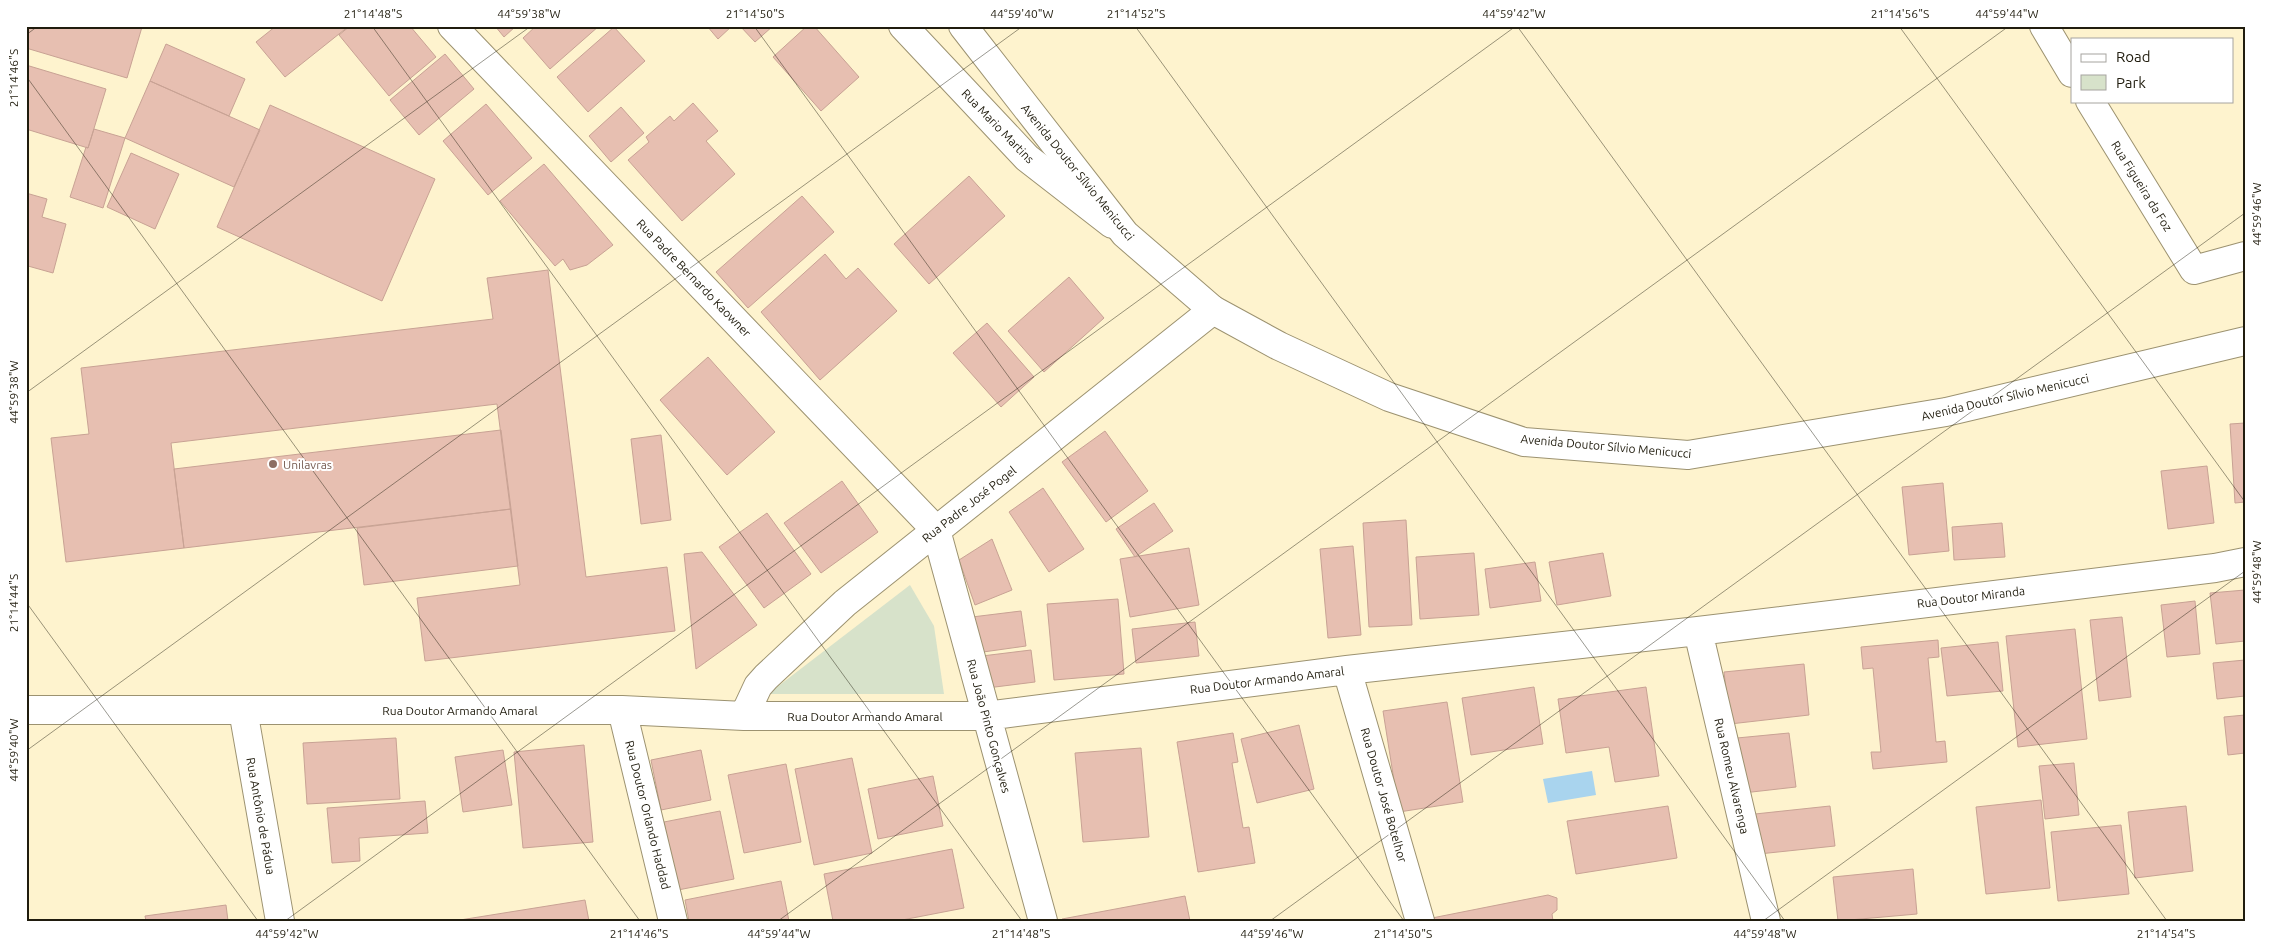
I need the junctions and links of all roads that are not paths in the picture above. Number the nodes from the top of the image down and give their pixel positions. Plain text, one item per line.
1 (452, 26) edge
2 (903, 26) edge
3 (963, 26) edge
4 (2044, 26) edge
5 (2071, 71) edge
6 (2091, 102) edge
7 (1125, 234) junction
8 (2245, 256) edge
9 (1213, 310) junction
10 (2245, 341) edge
11 (936, 530) junction
12 (2245, 562) edge
13 (1698, 631) junction
14 (1347, 670) junction
15 (26, 710) edge
16 (243, 710) junction
17 (622, 710) junction
18 (744, 716) junction
19 (986, 716) junction
20 (280, 921) edge
21 (673, 921) edge
22 (1043, 921) edge
23 (1420, 921) edge
24 (1766, 921) edge

1 - 11 street, Rua Padre Bernardo Kaowner
2 - 7 street, Rua Mario Martins
3 - 7 street, Avenida Doutor Sílvio Menicucci
4 - 5 street
6 - 8 street, Rua Figueira da Foz
7 - 9 street, Avenida Doutor Sílvio Menicucci
9 - 10 street, Avenida Doutor Sílvio Menicucci
9 - 11 street, Rua Padre José Pogel
11 - 18 street, Rua Padre José Pogel
11 - 19 street, Rua João Pinto Gonçalves
12 - 13 street, Rua Doutor Miranda
13 - 14 street, Rua Doutor Armando Amaral
13 - 24 street, Rua Romeu Alvarenga
14 - 19 street, Rua Doutor Armando Amaral
14 - 23 street, Rua Doutor José Botelhor
15 - 16 street, Rua Doutor Armando Amaral
16 - 17 street, Rua Doutor Armando Amaral
16 - 20 street, Rua Antônio de Pádua
17 - 18 street, Rua Doutor Armando Amaral
17 - 21 street, Rua Doutor Orlando Haddad
18 - 19 street, Rua Doutor Armando Amaral
19 - 22 street, Rua João Pinto Gonçalves

